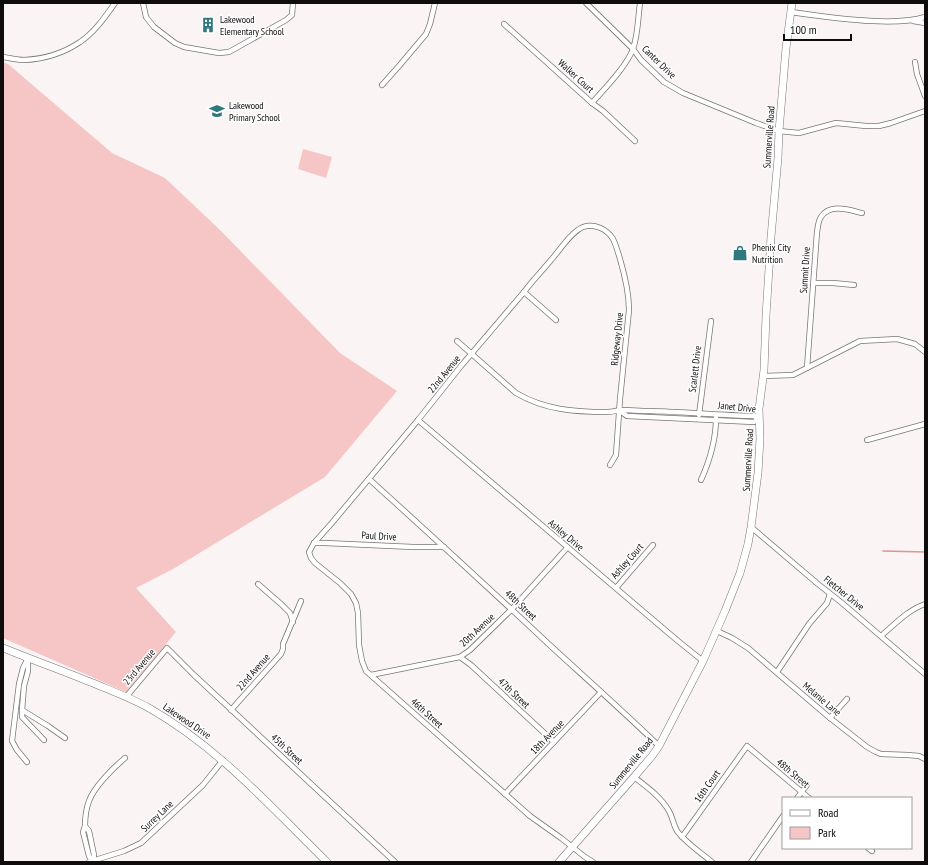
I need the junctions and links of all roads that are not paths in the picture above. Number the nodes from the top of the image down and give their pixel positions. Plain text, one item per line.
1 (115, 3) edge
2 (143, 3) edge
3 (293, 3) edge
4 (435, 3) edge
5 (586, 3) edge
6 (640, 3) edge
7 (792, 3) edge
8 (791, 12) junction
9 (925, 17) edge
10 (909, 20) junction
11 (925, 23) edge
12 (504, 24) dead end
13 (633, 49) junction
14 (3, 57) edge
15 (915, 62) dead end
16 (382, 85) dead end
17 (925, 96) edge
18 (592, 103) junction
19 (925, 111) edge
20 (779, 131) junction
21 (636, 141) dead end
22 (862, 213) dead end
23 (594, 226) joint
24 (814, 283) junction
25 (854, 285) dead end
26 (524, 292) junction
27 (556, 320) dead end
28 (711, 321) dead end
29 (457, 341) dead end
30 (925, 352) edge
31 (471, 354) junction
32 (807, 368) junction
33 (763, 376) junction
34 (619, 410) junction
35 (699, 413) junction
36 (716, 414) junction
37 (760, 418) junction
38 (699, 419) junction
39 (418, 420) junction
40 (716, 420) junction
41 (925, 424) edge
42 (867, 440) dead end
43 (610, 465) dead end
44 (368, 479) junction
45 (701, 480) dead end
46 (751, 527) junction
47 (314, 543) junction
48 (653, 545) dead end
49 (444, 547) junction
50 (567, 548) junction
51 (258, 584) dead end
52 (616, 588) junction
53 (830, 594) junction
54 (301, 601) dead end
55 (925, 604) edge
56 (512, 609) junction
57 (293, 622) junction
58 (717, 630) junction
59 (881, 636) junction
60 (3, 648) edge
61 (167, 648) joint
62 (460, 657) junction
63 (28, 658) junction
64 (704, 661) junction
65 (777, 672) junction
66 (925, 674) edge
67 (371, 675) junction
68 (601, 692) junction
69 (126, 697) junction
70 (847, 699) dead end
71 (22, 710) junction
72 (232, 710) junction
73 (830, 718) junction
74 (65, 738) dead end
75 (44, 740) dead end
76 (554, 742) junction
77 (659, 746) junction
78 (747, 746) joint
79 (125, 758) dead end
80 (925, 759) edge
81 (223, 760) junction
82 (26, 762) dead end
83 (634, 777) junction
84 (807, 786) dead end
85 (802, 792) junction
86 (504, 794) junction
87 (798, 797) edge
88 (808, 797) edge
89 (782, 817) edge
90 (682, 837) junction
91 (573, 847) junction
92 (91, 862) edge
93 (327, 862) edge
94 (395, 862) edge
95 (559, 862) edge
96 (593, 862) edge
97 (712, 862) edge
98 (751, 862) edge

1 - 14 street
2 - 3 street
4 - 16 street
5 - 13 street, Canter Drive
6 - 13 street
7 - 8 main road, Summerville Road
8 - 10 street
8 - 20 main road, Summerville Road
9 - 10 street
10 - 11 street
12 - 18 street, Walker Court
13 - 18 street
13 - 20 street, Canter Drive
15 - 17 street
18 - 21 street, Walker Court
19 - 20 street, Canter Drive
20 - 33 main road, Summerville Road
22 - 24 street, Summit Drive
23 - 26 street, 22nd Avenue
23 - 34 street, Ridgeway Drive
24 - 25 street
24 - 32 street, Summit Drive
26 - 27 street
26 - 31 street, 22nd Avenue
28 - 35 street, Scarlett Drive
29 - 31 street, Janet Drive
30 - 32 street
31 - 34 street, Janet Drive
31 - 39 street, 22nd Avenue
32 - 33 street
33 - 37 main road, Summerville Road
34 - 35 street, Janet Drive
34 - 38 street, Janet Drive
34 - 43 street, Ridgeway Drive
35 - 36 street, Janet Drive
35 - 38 street, Scarlett Drive
36 - 37 street, Janet Drive
36 - 40 street
37 - 40 street, Janet Drive
37 - 46 main road, Summerville Road
38 - 40 street, Janet Drive
39 - 44 street, 22nd Avenue
39 - 50 street, Ashley Drive
40 - 45 street
41 - 42 street
44 - 47 street, 22nd Avenue
44 - 49 street, 48th Street
46 - 53 street, Fletcher Drive
46 - 58 main road, Summerville Road
47 - 49 street, Paul Drive
47 - 67 street, 46th Street
48 - 52 street, Ashley Court
49 - 56 street, 48th Street
50 - 52 street, Ashley Drive
50 - 56 street, 20th Avenue
51 - 57 street
52 - 64 street, Ashley Drive
53 - 59 street, Fletcher Drive
53 - 65 street
54 - 57 street, 22nd Avenue
55 - 59 street
56 - 62 street, 20th Avenue
56 - 68 street, 48th Street
57 - 72 street, 22nd Avenue
58 - 64 main road, Summerville Road
58 - 65 street, Melanie Lane
59 - 66 street, Fletcher Drive
60 - 63 main road, Lakewood Drive
61 - 69 street, 23rd Avenue
61 - 72 street, 45th Street
62 - 67 street, 20th Avenue
62 - 76 street, 47th Street
63 - 69 main road, Lakewood Drive
63 - 71 street
63 - 82 street
64 - 77 main road, Summerville Road
65 - 73 street, Melanie Lane
67 - 86 street, 46th Street
68 - 76 street, 18th Avenue
68 - 77 street, 48th Street
69 - 81 main road, Lakewood Drive
70 - 73 street
71 - 74 street
71 - 75 street
72 - 94 street, 45th Street
73 - 80 street, Melanie Lane
76 - 86 street, 18th Avenue
77 - 83 main road, Summerville Road
78 - 85 street, 48th Street
78 - 90 street, 16th Court
79 - 92 street
81 - 92 street, Surrey Lane
81 - 93 main road, Lakewood Drive
83 - 90 street
83 - 91 main road, Summerville Road
84 - 85 street
85 - 87 street
85 - 88 street, 48th Street
86 - 91 street, 46th Street
89 - 98 street
90 - 97 street
91 - 95 main road, Summerville Road
91 - 96 street, 46th Street

